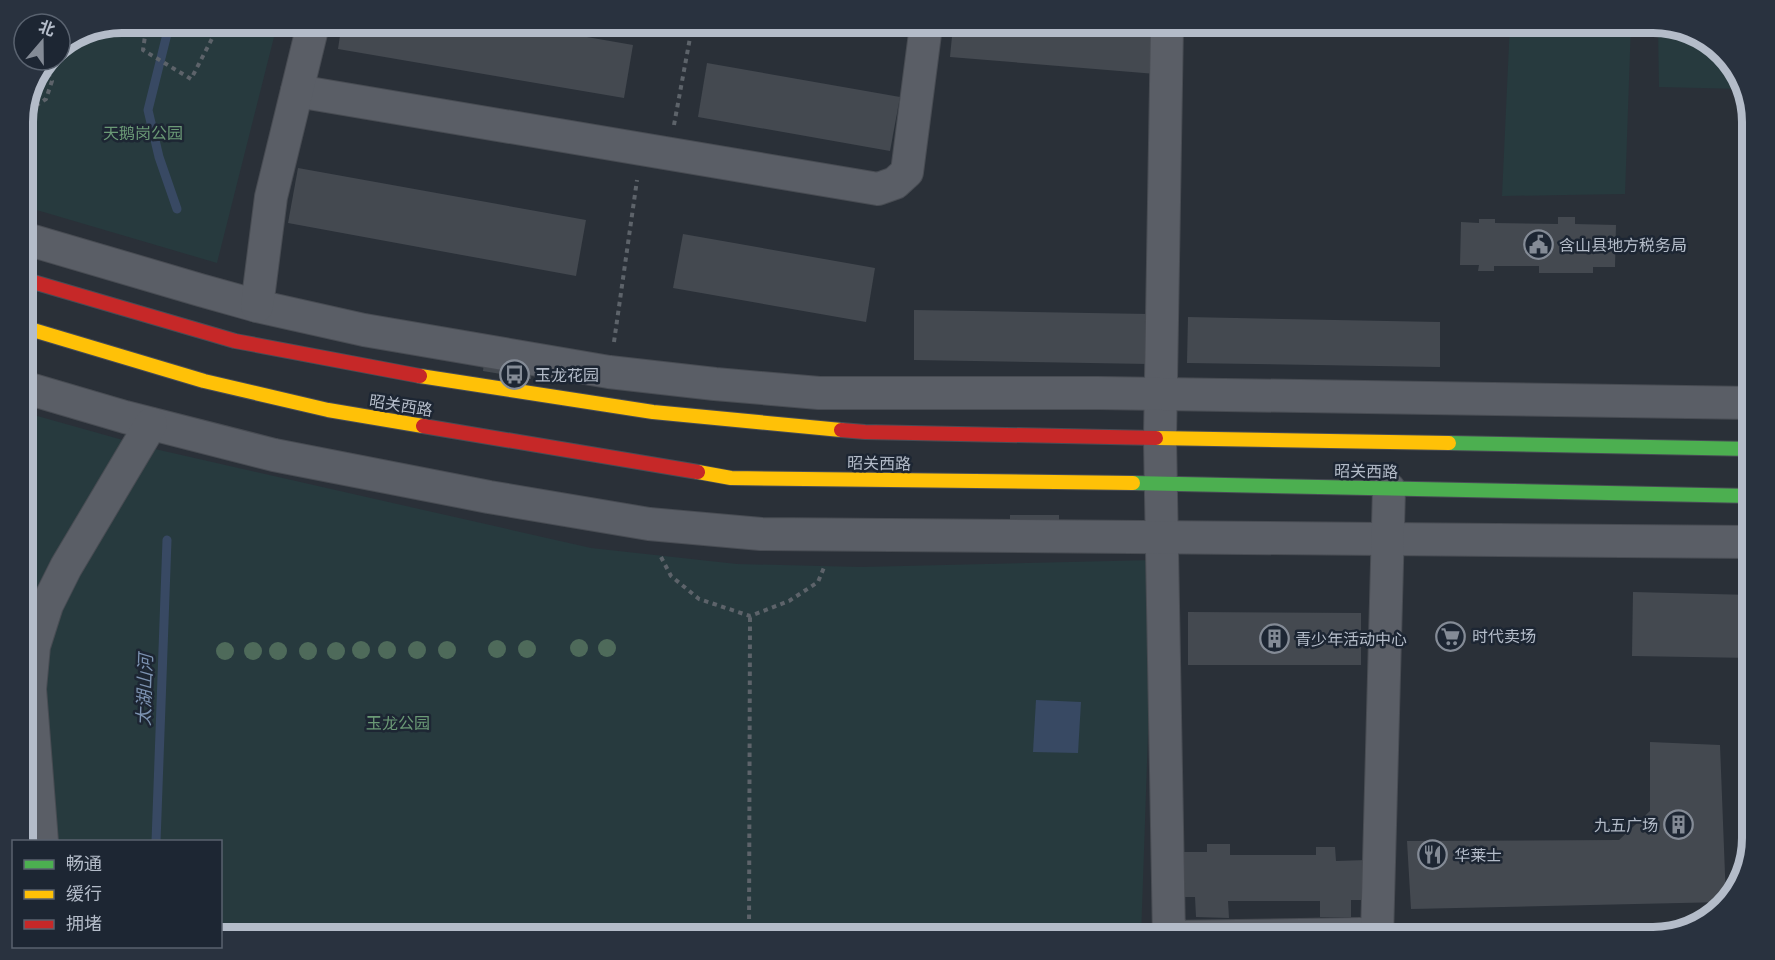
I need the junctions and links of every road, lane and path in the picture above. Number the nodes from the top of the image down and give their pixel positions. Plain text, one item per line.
1 (144, 33) edge
2 (215, 33) edge
3 (311, 33) edge
4 (691, 33) edge
5 (925, 33) edge
6 (1167, 33) edge
7 (48, 73) edge
8 (297, 92) junction
9 (35, 106) edge
10 (664, 126) dead end
11 (638, 170) dead end
12 (33, 241) edge
13 (33, 282) edge
14 (257, 306) junction
15 (324, 321) junction
16 (33, 330) edge
17 (317, 356) junction
18 (609, 372) junction
19 (33, 390) edge
20 (1161, 395) junction
21 (1742, 403) edge
22 (151, 424) junction
23 (1160, 439) junction
24 (1742, 449) edge
25 (1160, 483) junction
26 (1389, 489) junction
27 (1742, 496) edge
28 (1161, 537) junction
29 (1388, 539) junction
30 (1742, 542) edge
31 (661, 556) dead end
32 (827, 561) dead end
33 (750, 616) junction
34 (33, 657) edge
35 (33, 727) edge
36 (42, 840) edge
37 (749, 927) edge
38 (1169, 927) edge
39 (1369, 927) edge

1 - 2 path
3 - 8 street
4 - 10 path
5 - 8 street
6 - 20 street
7 - 9 path
8 - 14 street
11 - 18 path
12 - 14 street
13 - 17 main road, 昭关西路
14 - 15 street
15 - 17 street
15 - 18 street
16 - 25 main road, 昭关西路
17 - 23 main road, 昭关西路
18 - 20 street
19 - 22 street
20 - 21 street
20 - 23 street
22 - 28 street
22 - 34 street
23 - 24 main road, 昭关西路
23 - 25 street
25 - 26 main road, 昭关西路
25 - 28 street
26 - 27 main road, 昭关西路
26 - 29 street
28 - 29 street
28 - 38 street
29 - 30 street
29 - 39 street
31 - 33 path
32 - 33 path
33 - 37 path
35 - 36 street

